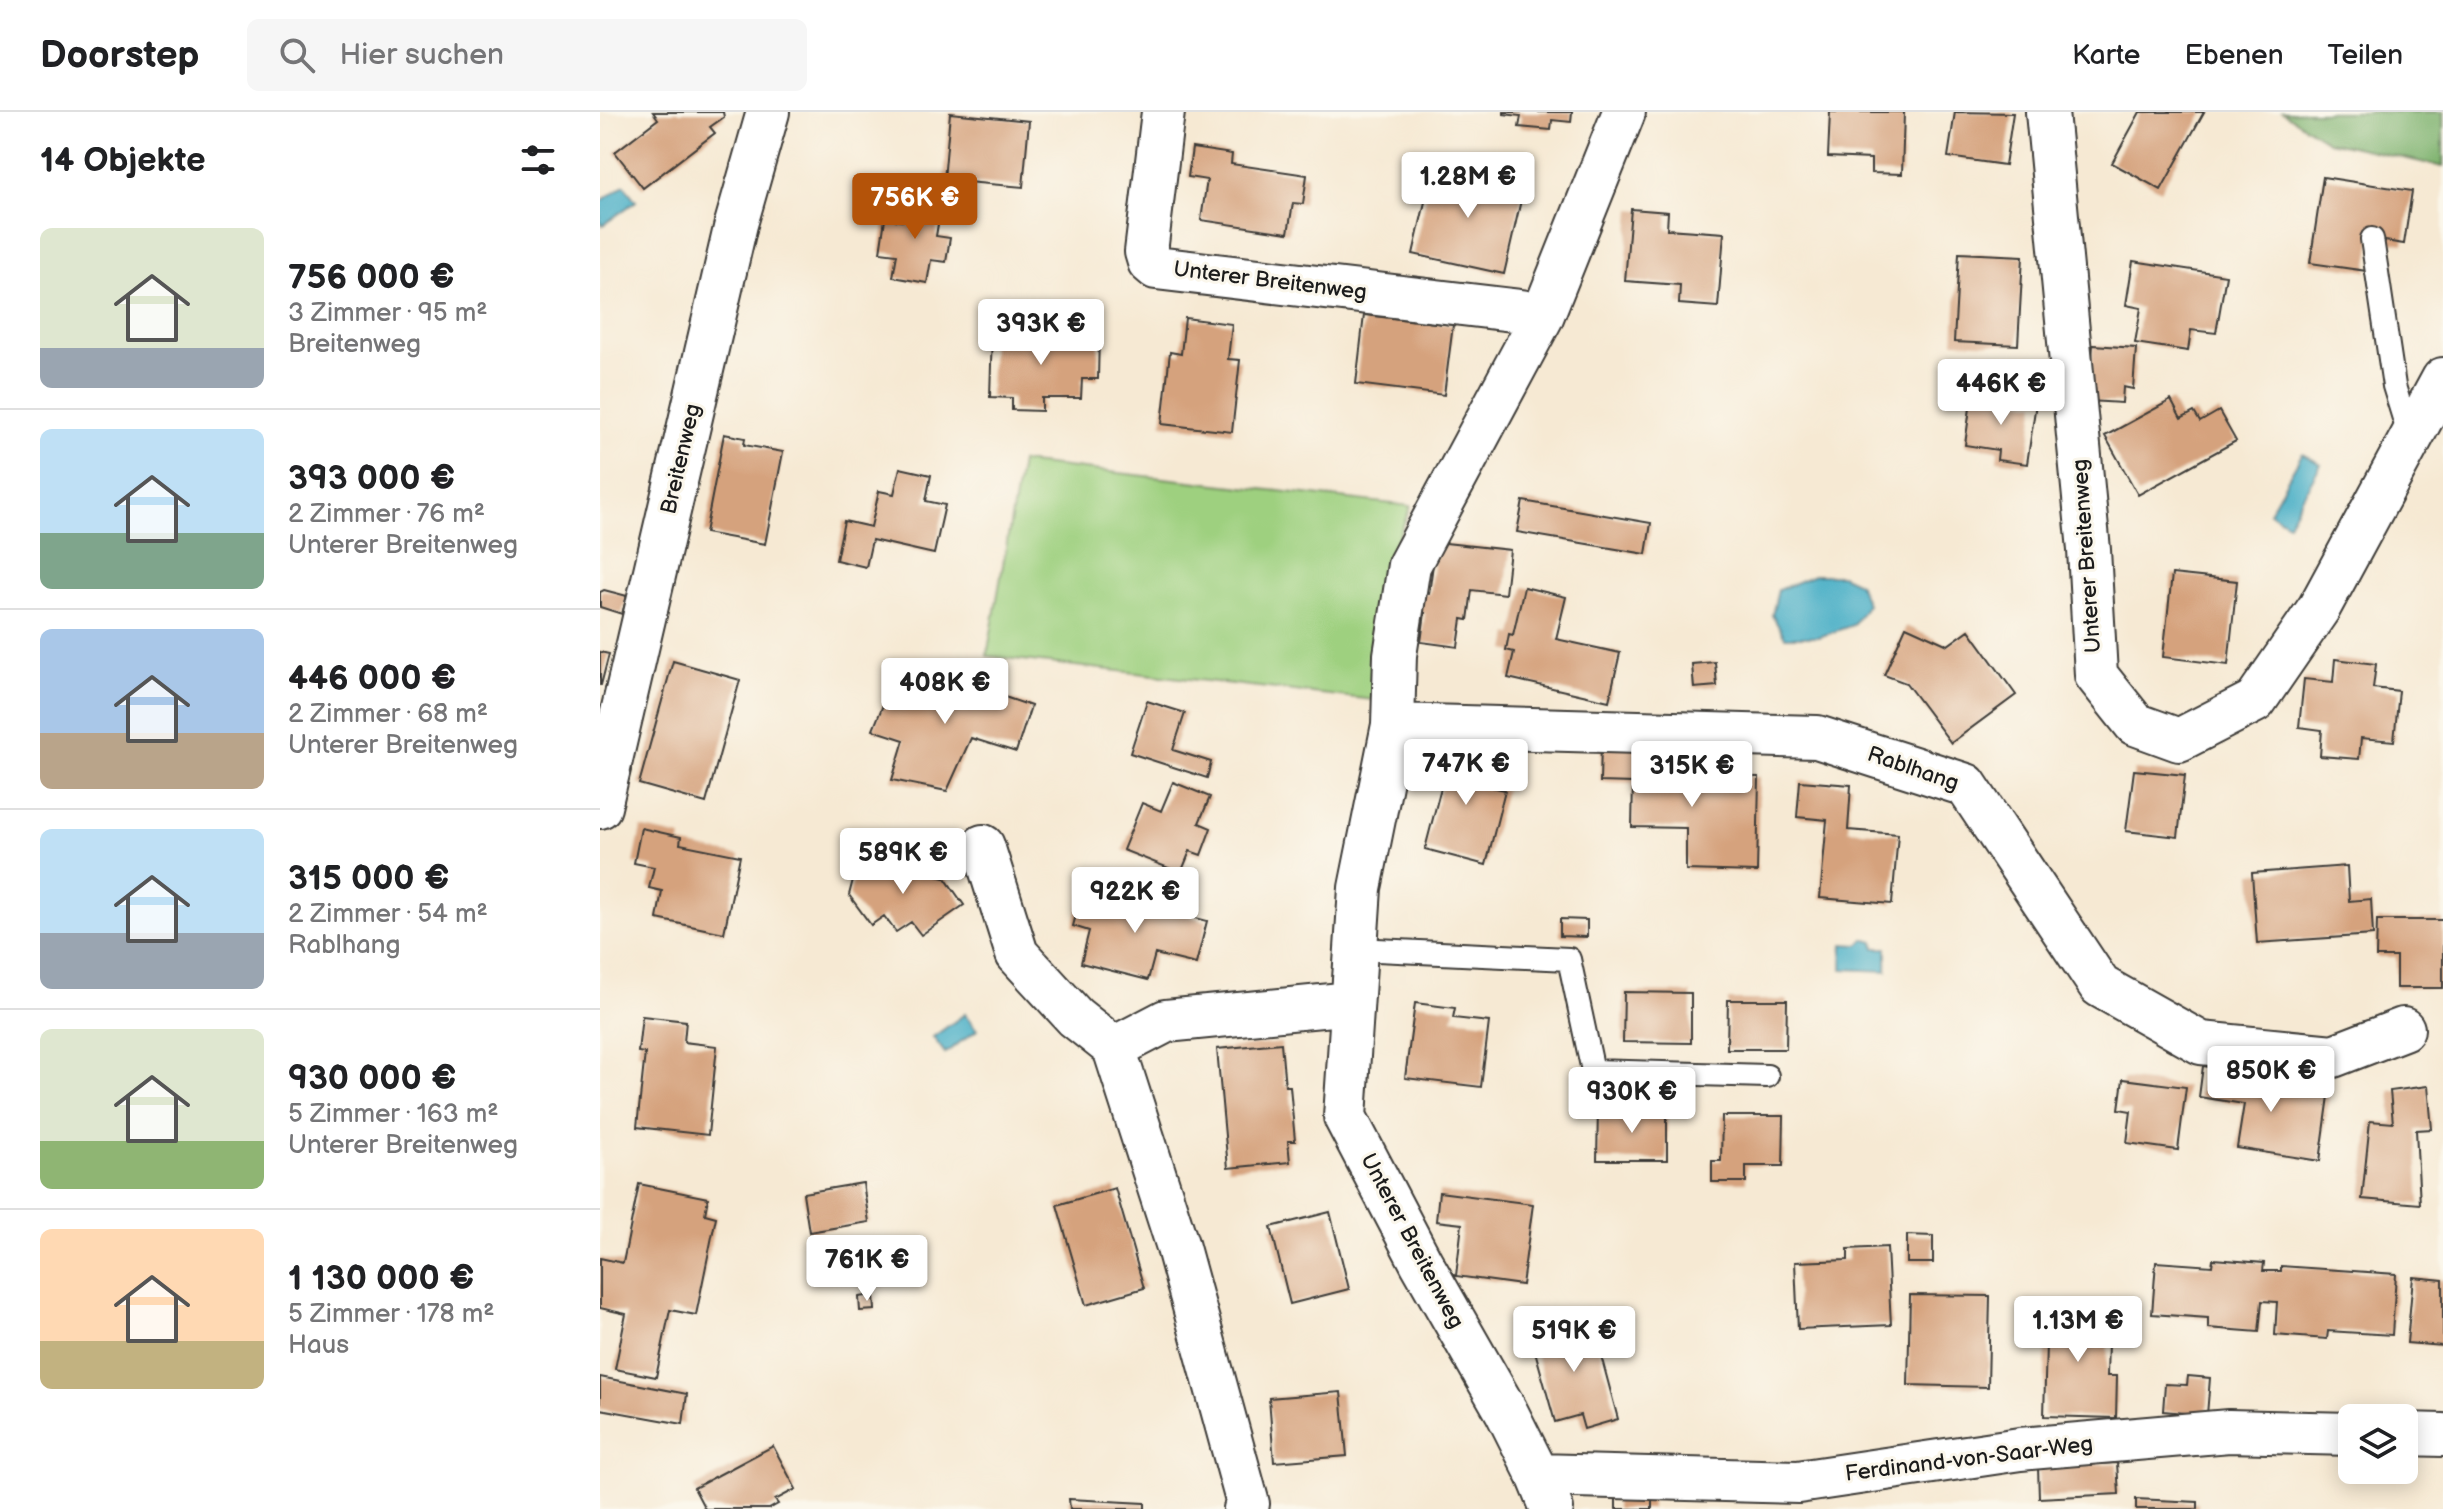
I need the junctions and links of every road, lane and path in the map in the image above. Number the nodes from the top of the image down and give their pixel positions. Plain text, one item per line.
1 (768, 112) edge
2 (1163, 112) edge
3 (1624, 112) edge
4 (2047, 112) edge
5 (2372, 239) dead end
6 (1542, 317) junction
7 (2443, 379) edge
8 (2411, 441) junction
9 (1393, 725) junction
10 (600, 807) edge
11 (983, 846) dead end
12 (1356, 949) junction
13 (1352, 1003) junction
14 (2403, 1029) dead end
15 (1114, 1048) junction
16 (1767, 1076) dead end
17 (2338, 1434) edge
18 (2418, 1434) edge
19 (2443, 1435) edge
20 (1545, 1492) edge
21 (1245, 1509) edge

1 - 10 street, Breitenweg
2 - 6 street, Unterer Breitenweg
3 - 6 street, Unterer Breitenweg
4 - 8 street, Unterer Breitenweg
5 - 8 lane
6 - 9 street, Unterer Breitenweg
7 - 8 street, Unterer Breitenweg
9 - 12 street, Unterer Breitenweg
9 - 14 street, Rablhang
11 - 15 street
12 - 13 street, Unterer Breitenweg
12 - 16 lane
13 - 15 street
13 - 20 street, Unterer Breitenweg
15 - 21 street
17 - 20 street, Ferdinand-von-Saar-Weg
18 - 19 street

